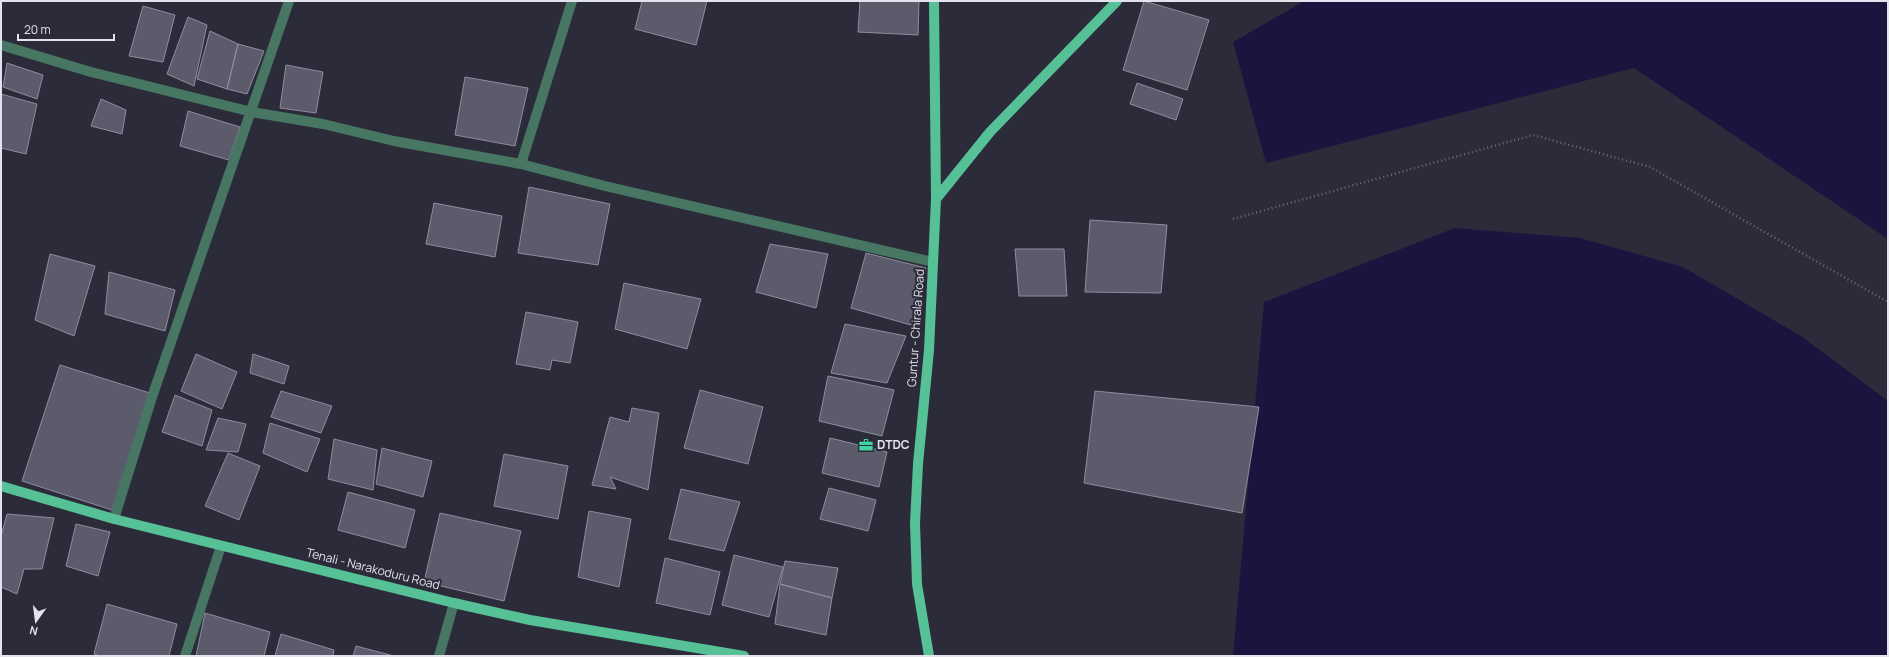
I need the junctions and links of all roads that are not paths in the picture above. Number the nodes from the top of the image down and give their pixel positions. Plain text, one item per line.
1 (289, 1) edge
2 (572, 1) edge
3 (934, 1) edge
4 (1117, 1) edge
5 (1109, 5) edge
6 (1, 45) edge
7 (252, 112) junction
8 (521, 164) junction
9 (936, 199) junction
10 (933, 262) junction
11 (1, 486) edge
12 (114, 519) junction
13 (221, 546) junction
14 (454, 603) junction
15 (185, 656) edge
16 (439, 656) edge
17 (744, 656) edge
18 (930, 656) edge

1 - 7 street
2 - 8 street
3 - 9 main road, Guntur - Chirala Road
4 - 5 main road
5 - 9 main road
6 - 7 street
7 - 8 street
7 - 12 street
8 - 10 street
9 - 10 main road, Guntur - Chirala Road
10 - 18 main road, Guntur - Chirala Road
11 - 12 main road, Tenali - Narakoduru Road
12 - 13 main road, Tenali - Narakoduru Road
13 - 14 main road, Tenali - Narakoduru Road
13 - 15 street
14 - 16 street
14 - 17 main road, Tenali - Narakoduru Road

